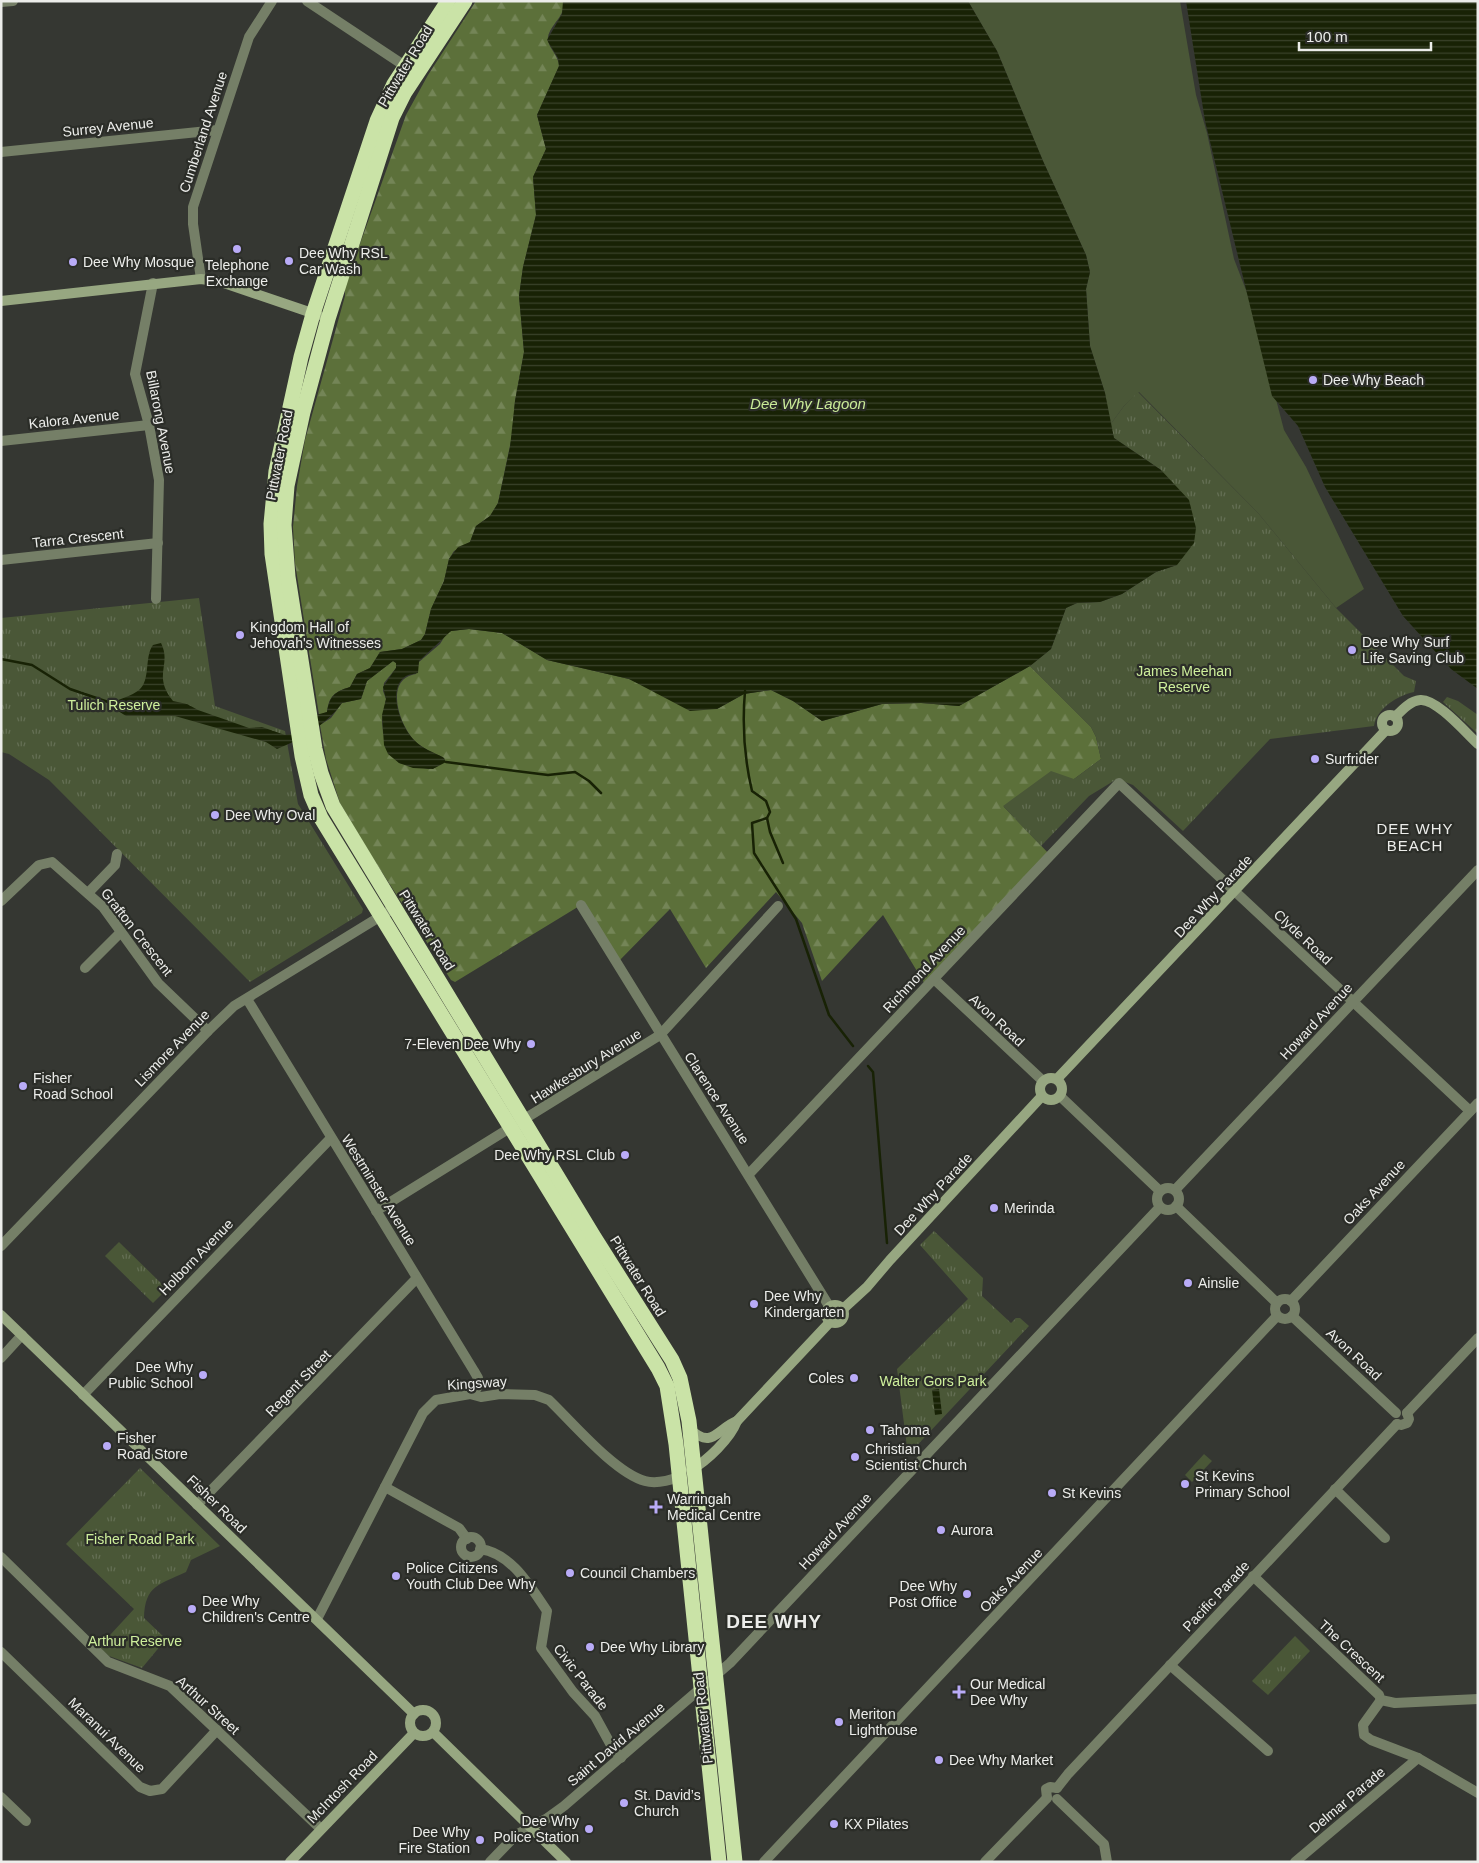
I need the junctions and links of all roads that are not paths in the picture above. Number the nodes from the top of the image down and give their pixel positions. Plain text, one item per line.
1 (13, 1) edge
2 (272, 1) edge
3 (307, 1) edge
4 (448, 1) edge
5 (465, 1) edge
6 (1, 2) edge
7 (405, 66) junction
8 (218, 130) junction
9 (1, 152) edge
10 (201, 279) junction
11 (153, 283) junction
12 (1, 301) edge
13 (321, 316) junction
14 (149, 425) junction
15 (1, 441) edge
16 (158, 543) junction
17 (1, 560) edge
18 (156, 599) dead end
19 (1478, 744) edge
20 (1118, 783) joint
21 (117, 854) dead end
22 (1478, 870) edge
23 (1235, 892) junction
24 (88, 893) junction
25 (1, 901) edge
26 (581, 905) dead end
27 (778, 906) dead end
28 (394, 908) junction
29 (381, 916) junction
30 (120, 934) junction
31 (85, 968) dead end
32 (934, 979) junction
33 (247, 999) junction
34 (1353, 1002) junction
35 (208, 1030) junction
36 (660, 1035) junction
37 (1057, 1079) junction
38 (1043, 1081) junction
39 (1042, 1096) junction
40 (1060, 1096) junction
41 (1478, 1103) edge
42 (1470, 1111) junction
43 (524, 1120) junction
44 (512, 1128) junction
45 (331, 1138) junction
46 (749, 1174) junction
47 (1175, 1190) junction
48 (1160, 1192) junction
49 (1176, 1206) junction
50 (1160, 1207) junction
51 (376, 1211) junction
52 (1, 1246) edge
53 (416, 1279) junction
54 (1291, 1301) junction
55 (1277, 1302) junction
56 (829, 1306) junction
57 (843, 1309) junction
58 (1, 1315) edge
59 (1277, 1316) junction
60 (1292, 1316) junction
61 (830, 1322) junction
62 (22, 1335) junction
63 (1478, 1338) edge
64 (1, 1358) edge
65 (82, 1394) junction
66 (470, 1394) junction
67 (1402, 1413) junction
68 (737, 1421) junction
69 (690, 1429) junction
70 (694, 1468) junction
71 (678, 1477) junction
72 (385, 1487) junction
73 (1335, 1489) junction
74 (197, 1505) junction
75 (1385, 1538) dead end
76 (467, 1539) junction
77 (480, 1549) junction
78 (1, 1557) edge
79 (1253, 1576) junction
80 (317, 1619) junction
81 (1, 1652) edge
82 (1170, 1665) junction
83 (715, 1677) junction
84 (700, 1691) junction
85 (1478, 1699) edge
86 (1381, 1700) junction
87 (414, 1714) junction
88 (217, 1730) junction
89 (433, 1732) junction
90 (414, 1733) junction
91 (1268, 1751) dead end
92 (621, 1758) junction
93 (1418, 1758) junction
94 (1478, 1793) edge
95 (1053, 1795) junction
96 (1, 1797) edge
97 (26, 1820) dead end
98 (530, 1827) junction
99 (321, 1829) junction
100 (290, 1862) edge
101 (490, 1862) edge
102 (566, 1862) edge
103 (719, 1862) edge
104 (735, 1862) edge
105 (764, 1862) edge
106 (985, 1862) edge
107 (1108, 1862) edge
108 (1295, 1862) edge

1 - 6 street
2 - 8 street, Cumberland Avenue
3 - 7 street
4 - 7 highway, Pittwater Road
5 - 13 highway, Pittwater Road
7 - 13 highway, Pittwater Road
8 - 9 street, Surrey Avenue
8 - 10 street, Cumberland Avenue
10 - 11 main road
10 - 13 main road
11 - 12 main road
11 - 14 street, Billarong Avenue
13 - 28 highway, Pittwater Road
13 - 29 highway, Pittwater Road
14 - 15 street, Kalora Avenue
14 - 16 street, Billarong Avenue
16 - 17 street, Tarra Crescent
16 - 18 street, Billarong Avenue
19 - 23 main road, Dee Why Parade
20 - 23 street, Clyde Road
20 - 32 street, Richmond Avenue
21 - 24 street, Grafton Crescent
22 - 34 street, Howard Avenue
23 - 34 street, Clyde Road
23 - 37 main road, Dee Why Parade
24 - 25 street, Grafton Crescent
24 - 30 street, Grafton Crescent
26 - 36 street, Clarence Avenue
27 - 36 street, Hawkesbury Avenue
28 - 29 street, Lismore Avenue
28 - 43 highway, Pittwater Road
29 - 33 street, Lismore Avenue
29 - 44 highway, Pittwater Road
30 - 31 street
30 - 35 street, Grafton Crescent
32 - 38 street, Avon Road
32 - 46 street, Richmond Avenue
33 - 35 street, Lismore Avenue
33 - 45 street, Westminster Avenue
34 - 42 street, Clyde Road
34 - 47 street, Howard Avenue
35 - 52 street, Lismore Avenue
36 - 43 street, Hawkesbury Avenue
36 - 46 street, Clarence Avenue
37 - 38 main road
37 - 40 main road
38 - 39 main road
39 - 40 main road
39 - 57 main road, Dee Why Parade
40 - 48 street
41 - 42 street, Oaks Avenue
42 - 54 street, Oaks Avenue
43 - 44 street, Hawkesbury Avenue
43 - 69 highway, Pittwater Road
44 - 51 street, Hawkesbury Avenue
44 - 71 highway, Pittwater Road
45 - 51 street, Westminster Avenue
45 - 65 street, Holborn Avenue
46 - 56 street, Clarence Avenue
47 - 48 street
47 - 49 street
48 - 50 street
49 - 50 street
49 - 55 street
50 - 83 street, Howard Avenue
51 - 53 street, Westminster Avenue
53 - 66 street, Westminster Avenue
53 - 74 street, Regent Street
54 - 55 street
54 - 60 street
55 - 59 street
56 - 57 main road
56 - 61 main road
57 - 61 main road
58 - 62 main road, Fisher Road
59 - 60 street
59 - 105 street, Oaks Avenue
60 - 67 street, Avon Road
61 - 68 main road
62 - 64 street
62 - 65 main road, Fisher Road
63 - 67 street
65 - 74 main road, Fisher Road
66 - 71 street, Kingsway
66 - 72 street, Kingsway
67 - 73 street, Pacific Parade
68 - 69 main road
68 - 70 main road
69 - 70 highway, Pittwater Road
70 - 71 main road
70 - 83 highway, Pittwater Road
71 - 84 highway, Pittwater Road
72 - 76 street
72 - 80 street, Kingsway
73 - 75 street
73 - 79 street, Pacific Parade
74 - 80 main road, Fisher Road
76 - 77 street
76 - 77 street
77 - 92 street, Civic Parade
78 - 88 street, Arthur Street
79 - 82 street, Pacific Parade
79 - 86 street, The Crescent
80 - 87 main road, Fisher Road
81 - 88 street, Maranui Avenue
82 - 91 street
82 - 95 street, Pacific Parade
83 - 84 street, Saint David Avenue
83 - 104 highway, Pittwater Road
84 - 92 street, Saint David Avenue
84 - 103 highway, Pittwater Road
85 - 86 street, The Crescent
86 - 93 street
87 - 89 main road
87 - 90 main road
88 - 99 street, Arthur Street
89 - 90 main road
89 - 98 main road
90 - 99 main road, McIntosh Road
92 - 98 street, Saint David Avenue
93 - 94 street
93 - 108 street, Delmar Parade
95 - 106 street, Pacific Parade
95 - 107 street
96 - 97 street
98 - 101 street, Saint David Avenue
98 - 102 main road
99 - 100 main road, McIntosh Road

